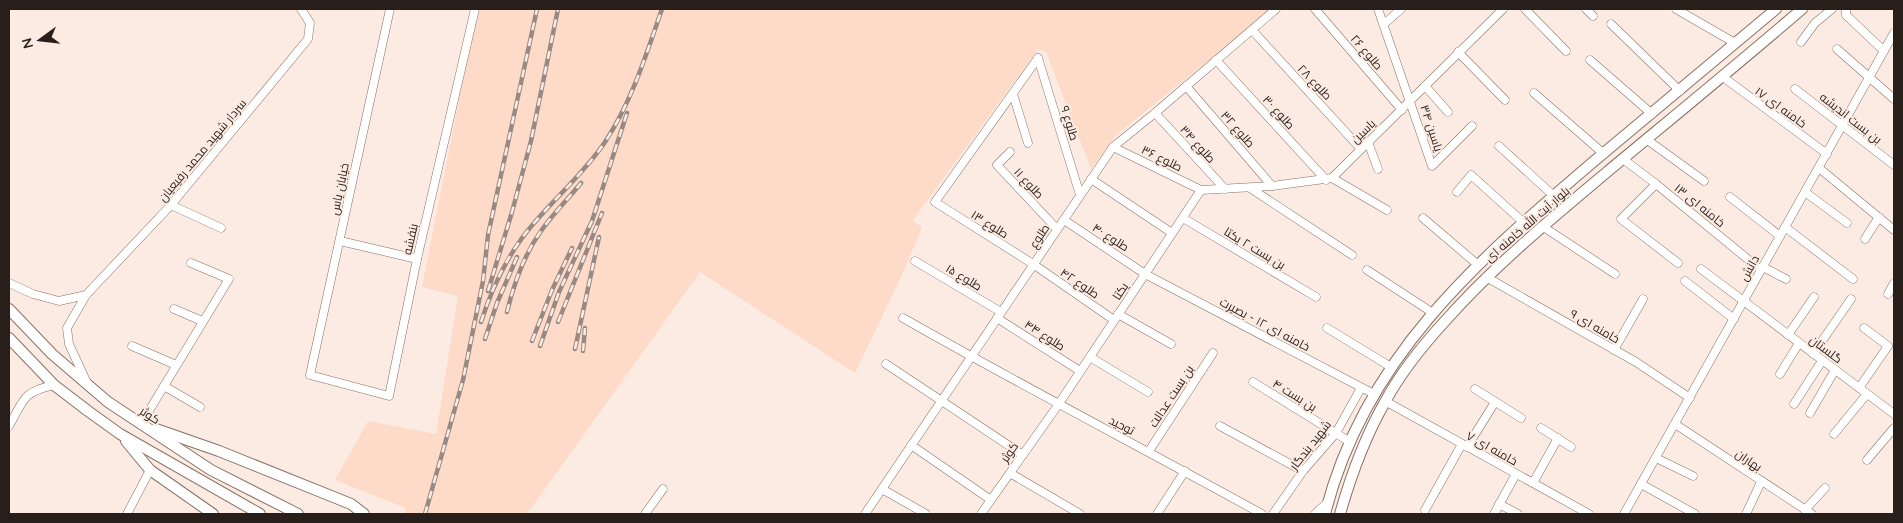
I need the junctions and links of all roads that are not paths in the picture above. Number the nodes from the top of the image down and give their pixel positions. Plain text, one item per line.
1 (300, 9) edge
2 (390, 9) edge
3 (475, 9) edge
4 (1276, 9) edge
5 (1315, 9) edge
6 (1378, 9) edge
7 (1401, 9) edge
8 (1504, 9) edge
9 (1525, 9) edge
10 (1586, 9) edge
11 (1676, 9) edge
12 (1776, 9) edge
13 (1802, 9) edge
14 (1832, 9) edge
15 (1846, 9) edge
16 (1593, 16) dead end
17 (1384, 24) junction
18 (1610, 24) dead end
19 (1252, 30) junction
20 (1894, 36) edge
21 (1801, 42) dead end
22 (1735, 43) junction
23 (1837, 49) dead end
24 (1566, 51) dead end
25 (1884, 51) junction
26 (1458, 52) junction
27 (1216, 60) junction
28 (1590, 60) dead end
29 (1723, 77) junction
30 (1869, 78) junction
31 (1186, 86) junction
32 (1425, 86) junction
33 (1795, 89) dead end
34 (1680, 91) junction
35 (1534, 93) dead end
36 (1012, 94) junction
37 (1894, 99) edge
38 (1411, 100) junction
39 (1505, 100) dead end
40 (1664, 104) junction
41 (1402, 110) junction
42 (1448, 112) dead end
43 (1155, 113) junction
44 (1652, 114) junction
45 (1676, 116) junction
46 (1842, 125) junction
47 (1472, 126) dead end
48 (1646, 139) junction
49 (1368, 142) junction
50 (1028, 143) dead end
51 (1499, 146) dead end
52 (1113, 147) junction
53 (1361, 148) junction
54 (1010, 152) dead end
55 (1604, 154) junction
56 (1826, 154) junction
57 (1623, 159) junction
58 (1894, 165) edge
59 (1818, 168) junction
60 (1378, 169) dead end
61 (1091, 179) junction
62 (1329, 179) junction
63 (1704, 181) dead end
64 (1656, 184) junction
65 (1272, 186) junction
66 (1250, 188) junction
67 (1225, 189) junction
68 (1201, 190) junction
69 (1456, 192) dead end
70 (1805, 192) junction
71 (1080, 195) junction
72 (1554, 196) junction
73 (1730, 198) dead end
74 (171, 205) junction
75 (1387, 210) dead end
76 (1879, 217) junction
77 (1183, 218) junction
78 (1423, 218) dead end
79 (1064, 220) junction
80 (1523, 222) junction
81 (1847, 223) dead end
82 (1542, 226) junction
83 (1785, 227) junction
84 (221, 228) dead end
85 (1057, 229) junction
86 (1894, 230) edge
87 (1172, 233) junction
88 (1780, 236) junction
89 (1865, 239) dead end
90 (340, 241) junction
91 (1352, 255) dead end
92 (417, 258) junction
93 (915, 261) dead end
94 (191, 263) dead end
95 (1678, 263) dead end
96 (1034, 264) junction
97 (1477, 264) junction
98 (1701, 269) dead end
99 (1762, 269) junction
100 (1367, 270) dead end
101 (1145, 274) junction
102 (1615, 274) dead end
103 (1486, 277) junction
104 (1786, 279) dead end
105 (1853, 279) dead end
106 (1685, 281) dead end
107 (9, 283) edge
108 (1894, 283) edge
109 (1888, 294) dead end
110 (86, 295) junction
111 (1316, 297) dead end
112 (1814, 297) dead end
113 (1643, 299) dead end
114 (1850, 299) dead end
115 (1744, 302) junction
116 (174, 308) dead end
117 (9, 309) edge
118 (1433, 313) junction
119 (999, 315) junction
120 (1116, 317) junction
121 (903, 318) dead end
122 (1734, 319) junction
123 (202, 321) junction
124 (1327, 328) dead end
125 (1864, 328) dead end
126 (1788, 335) junction
127 (9, 338) edge
128 (1799, 343) junction
129 (1171, 344) dead end
130 (132, 346) dead end
131 (1614, 350) junction
132 (1213, 353) dead end
133 (1813, 354) junction
134 (1090, 356) junction
135 (971, 357) junction
136 (1822, 361) junction
137 (886, 364) dead end
138 (176, 365) junction
139 (1391, 368) junction
140 (1835, 370) junction
141 (1080, 371) junction
142 (1780, 374) dead end
143 (310, 375) joint
144 (1253, 382) dead end
145 (54, 385) junction
146 (164, 386) junction
147 (89, 387) junction
148 (1361, 388) junction
149 (1859, 388) junction
150 (1475, 390) dead end
151 (1148, 392) dead end
152 (1374, 394) junction
153 (1867, 394) junction
154 (1690, 398) junction
155 (942, 400) junction
156 (1385, 401) junction
157 (1495, 402) junction
158 (1794, 404) dead end
159 (1058, 405) junction
160 (200, 407) dead end
161 (1810, 413) dead end
162 (1894, 414) edge
163 (1520, 418) dead end
164 (141, 424) junction
165 (1675, 424) junction
166 (9, 426) edge
167 (1220, 426) dead end
168 (1541, 428) dead end
169 (1894, 428) edge
170 (1336, 433) junction
171 (120, 434) junction
172 (1834, 434) dead end
173 (1558, 438) junction
174 (1350, 442) junction
175 (911, 445) junction
176 (1464, 446) junction
177 (1571, 447) dead end
178 (1149, 451) junction
179 (1023, 455) junction
180 (1656, 458) junction
181 (1867, 460) dead end
182 (150, 470) junction
183 (1185, 471) junction
184 (1303, 471) junction
185 (1010, 473) junction
186 (1516, 474) junction
187 (1693, 476) dead end
188 (1761, 482) junction
189 (1533, 483) junction
190 (1641, 484) junction
191 (1825, 488) dead end
192 (663, 489) dead end
193 (882, 489) junction
194 (991, 500) junction
195 (1328, 502) junction
196 (1500, 504) junction
197 (1425, 510) dead end
198 (1808, 512) edge
199 (127, 514) edge
200 (213, 514) edge
201 (260, 514) edge
202 (298, 514) edge
203 (364, 514) edge
204 (645, 514) edge
205 (864, 514) edge
206 (926, 514) edge
207 (981, 514) edge
208 (1080, 514) edge
209 (1157, 514) edge
210 (1262, 514) edge
211 (1273, 514) edge
212 (1315, 514) edge
213 (1325, 514) edge
214 (1340, 514) edge
215 (1494, 514) edge
216 (1518, 514) edge
217 (1589, 514) edge
218 (1624, 514) edge
219 (1695, 514) edge
220 (1746, 514) edge

1 - 74 street, سردار شهید محمد رفیعیان
2 - 90 street, خیابان یاس
3 - 92 street, بنفشه
4 - 19 street, طلوع
5 - 41 street, طلوع ۲۶
6 - 17 street
7 - 17 street
8 - 26 street, یاسین
9 - 24 street
10 - 16 street
11 - 22 street
12 - 22 main road, بلوار آیت الله خامنه ای
13 - 29 main road, بلوار آیت الله خامنه ای
14 - 21 street
15 - 25 street
17 - 38 street
18 - 34 street
19 - 27 street, طلوع
19 - 53 street, طلوع ۲۸
20 - 25 street, دانش
22 - 34 main road, بلوار آیت الله خامنه ای
23 - 30 street
25 - 30 street, دانش
26 - 32 street, یاسین
26 - 39 street
27 - 31 street, طلوع
27 - 62 street, طلوع ۳۰
28 - 44 street
29 - 45 main road, بلوار آیت الله خامنه ای
29 - 56 street, خامنه ای ۱۷
30 - 37 street
30 - 46 street, دانش
31 - 43 street, طلوع
31 - 65 street, طلوع ۳۲
32 - 38 street, یاسین
32 - 42 street
33 - 46 street, بن بست اندیشه
34 - 40 main road, بلوار آیت الله خامنه ای
35 - 55 street
36 - 50 street
36 - 71 street, طلوع ۹
36 - 96 street, طلوع ۱۳
38 - 41 street, یاسین
38 - 47 street, یاسین ۳۴
40 - 44 main road, بلوار آیت الله خامنه ای
40 - 45 main road
41 - 49 street, یاسین
43 - 52 street, طلوع
43 - 67 street, طلوع ۳۴
44 - 55 main road, بلوار آیت الله خامنه ای
45 - 48 main road, بلوار آیت الله خامنه ای
46 - 56 street, دانش
46 - 58 street, بن بست اندیشه
48 - 57 main road, بلوار آیت الله خامنه ای
48 - 63 street
49 - 53 street, یاسین
49 - 60 street
51 - 72 street
52 - 61 street, طلوع
52 - 68 street, طلوع ۳۶
53 - 62 street, یاسین
54 - 85 street, طلوع ۱۱
55 - 72 main road, بلوار آیت الله خامنه ای
56 - 59 street, دانش
57 - 64 street, خامنه ای ۱۳
57 - 82 main road, بلوار آیت الله خامنه ای
59 - 70 street, دانش
59 - 76 street
61 - 71 street, طلوع
61 - 87 street
62 - 65 street
62 - 75 street, طلوع ۳۰
64 - 95 street
64 - 99 street, خامنه ای ۱۳
65 - 66 street
66 - 67 street
66 - 91 street
67 - 68 street
68 - 77 street, یکتا
69 - 80 street
70 - 81 street
70 - 83 street, دانش
71 - 79 street, طلوع
72 - 80 main road, بلوار آیت الله خامنه ای
73 - 88 street
74 - 84 street
74 - 110 street, سردار شهید محمد رفیعیان
76 - 86 street
76 - 89 street
77 - 87 street, یکتا
77 - 111 street, بن بست ۲ یکتا
78 - 97 street
79 - 85 street, طلوع
79 - 101 street, طلوع ۴۰
80 - 97 main road, بلوار آیت الله خامنه ای
82 - 102 street
82 - 103 main road, بلوار آیت الله خامنه ای
83 - 88 street, دانش
83 - 105 street
85 - 96 street, طلوع
87 - 101 street, یکتا
88 - 99 street, دانش
90 - 92 street
90 - 143 street, خیابان یاس
92 - 143 street, بنفشه
93 - 119 street, طلوع ۱۵
94 - 123 street
96 - 119 street, طلوع
96 - 120 street, طلوع ۴۲
97 - 118 main road, بلوار آیت الله خامنه ای
98 - 115 street, گلستان
99 - 104 street, خامنه ای ۱۳
99 - 115 street, دانش
100 - 118 street
101 - 120 street, یکتا
101 - 148 street, خامنه ای ۱۲ - بصیرت
103 - 131 street, خامنه ای ۹
103 - 156 main road, بلوار آیت الله خامنه ای
106 - 122 street
107 - 110 street
108 - 109 street
110 - 147 street, سردار شهید محمد رفیعیان
112 - 126 street
113 - 131 street
114 - 133 street
115 - 122 street, دانش
115 - 126 street, گلستان
116 - 123 street
117 - 147 main road, کوثر
118 - 139 main road, بلوار آیت الله خامنه ای
119 - 135 street, طلوع
119 - 141 street, طلوع ۴۴
120 - 129 street, طلوع ۴۲
120 - 134 street, یکتا
121 - 135 street, توحید
122 - 154 street, دانش
123 - 138 street
124 - 139 street
125 - 149 street
126 - 128 street, گلستان
127 - 145 main road
128 - 133 street, گلستان
128 - 142 street
130 - 138 street
131 - 154 street, خامنه ای ۹
132 - 178 street, بن بست عدالت
133 - 136 street, گلستان
134 - 141 street, یکتا
134 - 151 street
135 - 155 street, طلوع
135 - 159 street, توحید
136 - 140 street, گلستان
136 - 158 street
137 - 155 street
138 - 146 street
139 - 152 main road, بلوار آیت الله خامنه ای
140 - 149 street, گلستان
140 - 161 street
141 - 159 street, یکتا
144 - 170 street, بن بست ۴
145 - 166 street
145 - 171 main road
146 - 160 street
146 - 164 street
147 - 164 main road, کوثر
148 - 152 street, خامنه ای ۱۲ - بصیرت
148 - 170 street, شهید بندگار
149 - 153 street, گلستان
150 - 157 street
152 - 174 main road, بلوار آیت الله خامنه ای
153 - 162 street, گلستان
153 - 172 street
154 - 165 street, دانش
155 - 175 street, طلوع
155 - 179 street
156 - 176 street, خامنه ای ۷
156 - 214 main road, بلوار آیت الله خامنه ای
157 - 163 street
157 - 176 street
159 - 178 street, توحید
159 - 179 street, کوثر
164 - 202 main road, کوثر
164 - 203 main road
165 - 180 street, دانش
165 - 188 street, بهاران
167 - 184 street
168 - 173 street
169 - 181 street
170 - 174 street, بن بست ۴
170 - 184 street, شهید بندگار
171 - 182 main road
171 - 201 main road
173 - 177 street
173 - 189 street
174 - 195 main road, بلوار آیت الله خامنه ای
175 - 193 street, طلوع
175 - 194 street
176 - 186 street, خامنه ای ۷
176 - 197 street
178 - 183 street, توحید
179 - 185 street, کوثر
180 - 187 street
180 - 190 street, دانش
182 - 199 street
182 - 200 main road
183 - 209 street
183 - 210 street, توحید
184 - 211 street, شهید بندگار
185 - 194 street, کوثر
185 - 208 street
186 - 189 street, خامنه ای ۷
186 - 196 street
188 - 198 street, بهاران
188 - 220 street
189 - 217 street, خامنه ای ۷
190 - 218 street, دانش
190 - 219 street
191 - 198 street
192 - 204 street
193 - 205 street, طلوع
193 - 206 street
194 - 207 street, کوثر
195 - 212 street
195 - 213 main road, بلوار آیت الله خامنه ای
196 - 215 street
196 - 216 street

